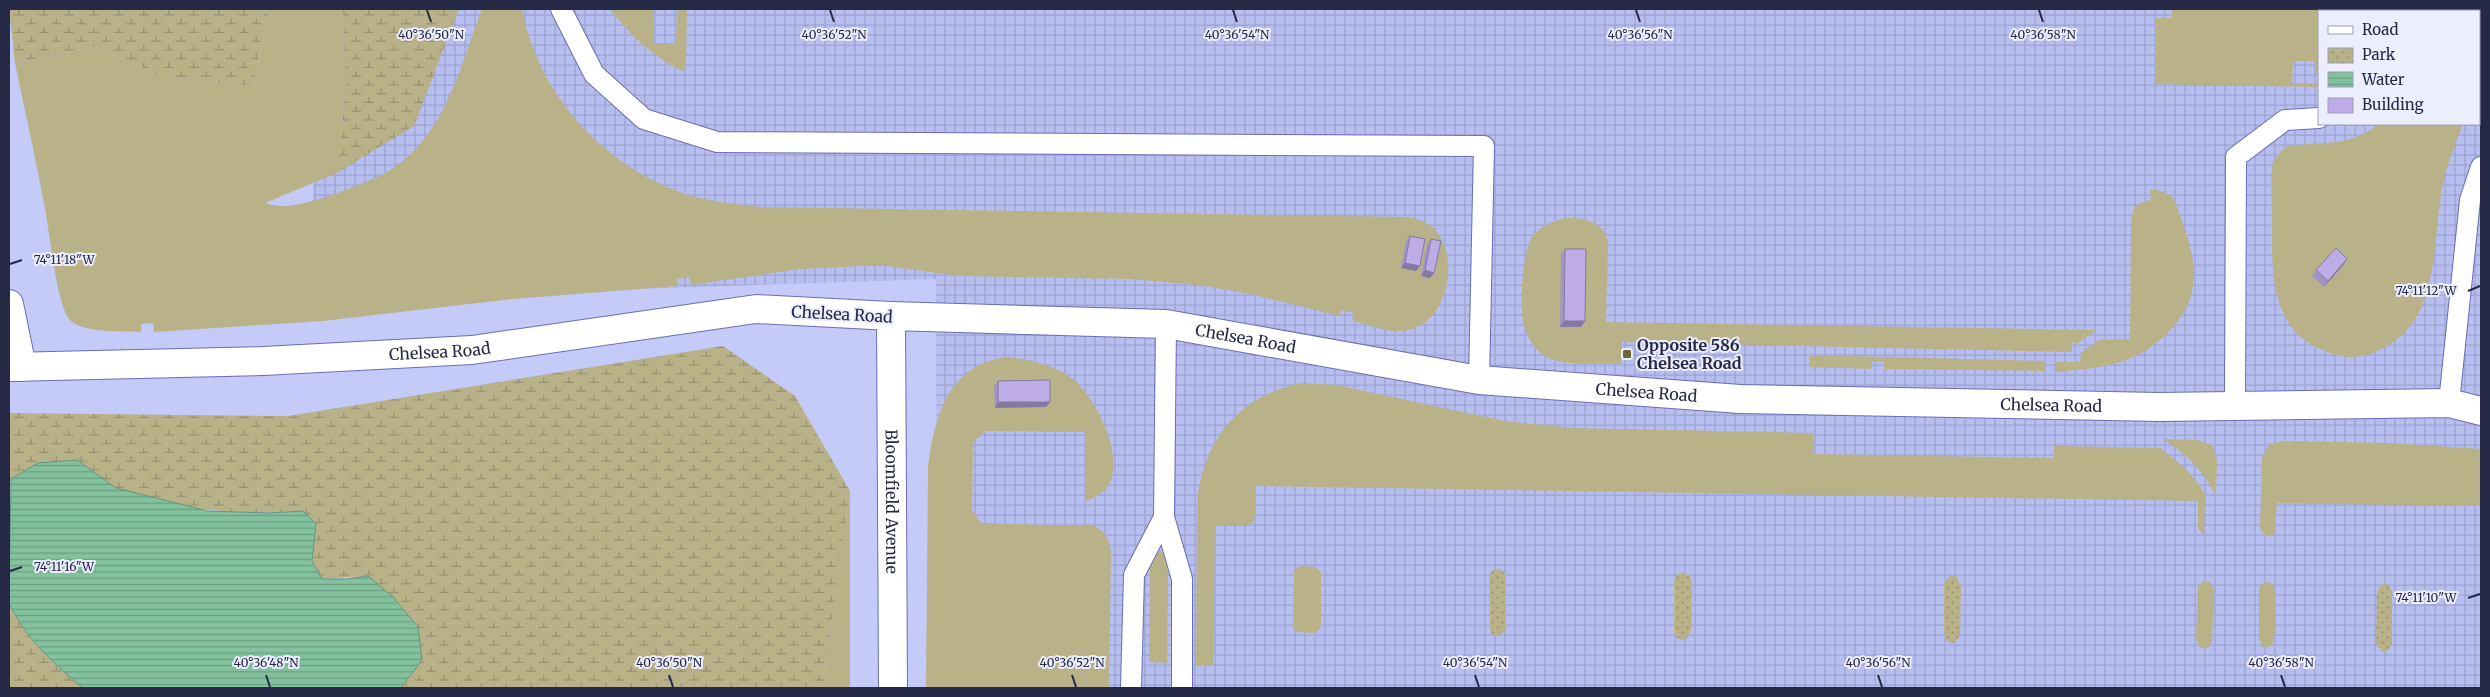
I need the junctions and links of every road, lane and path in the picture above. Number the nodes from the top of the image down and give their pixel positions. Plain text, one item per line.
1 (561, 9) edge
2 (2318, 118) edge
3 (2481, 167) edge
4 (9, 304) edge
5 (891, 316) junction
6 (1166, 324) junction
7 (15, 367) edge
8 (1478, 380) junction
9 (2448, 403) junction
10 (2235, 405) junction
11 (2481, 411) edge
12 (1164, 518) junction
13 (894, 688) edge
14 (1131, 688) edge
15 (1182, 688) edge

1 - 8 lane
2 - 10 lane
3 - 9 lane
4 - 7 street
5 - 6 street, Chelsea Road
5 - 7 street, Chelsea Road
5 - 13 street, Bloomfield Avenue
6 - 8 street, Chelsea Road
6 - 12 lane
8 - 10 street, Chelsea Road
9 - 10 street, Chelsea Road
9 - 11 street, Chelsea Road
12 - 14 lane
12 - 15 lane

